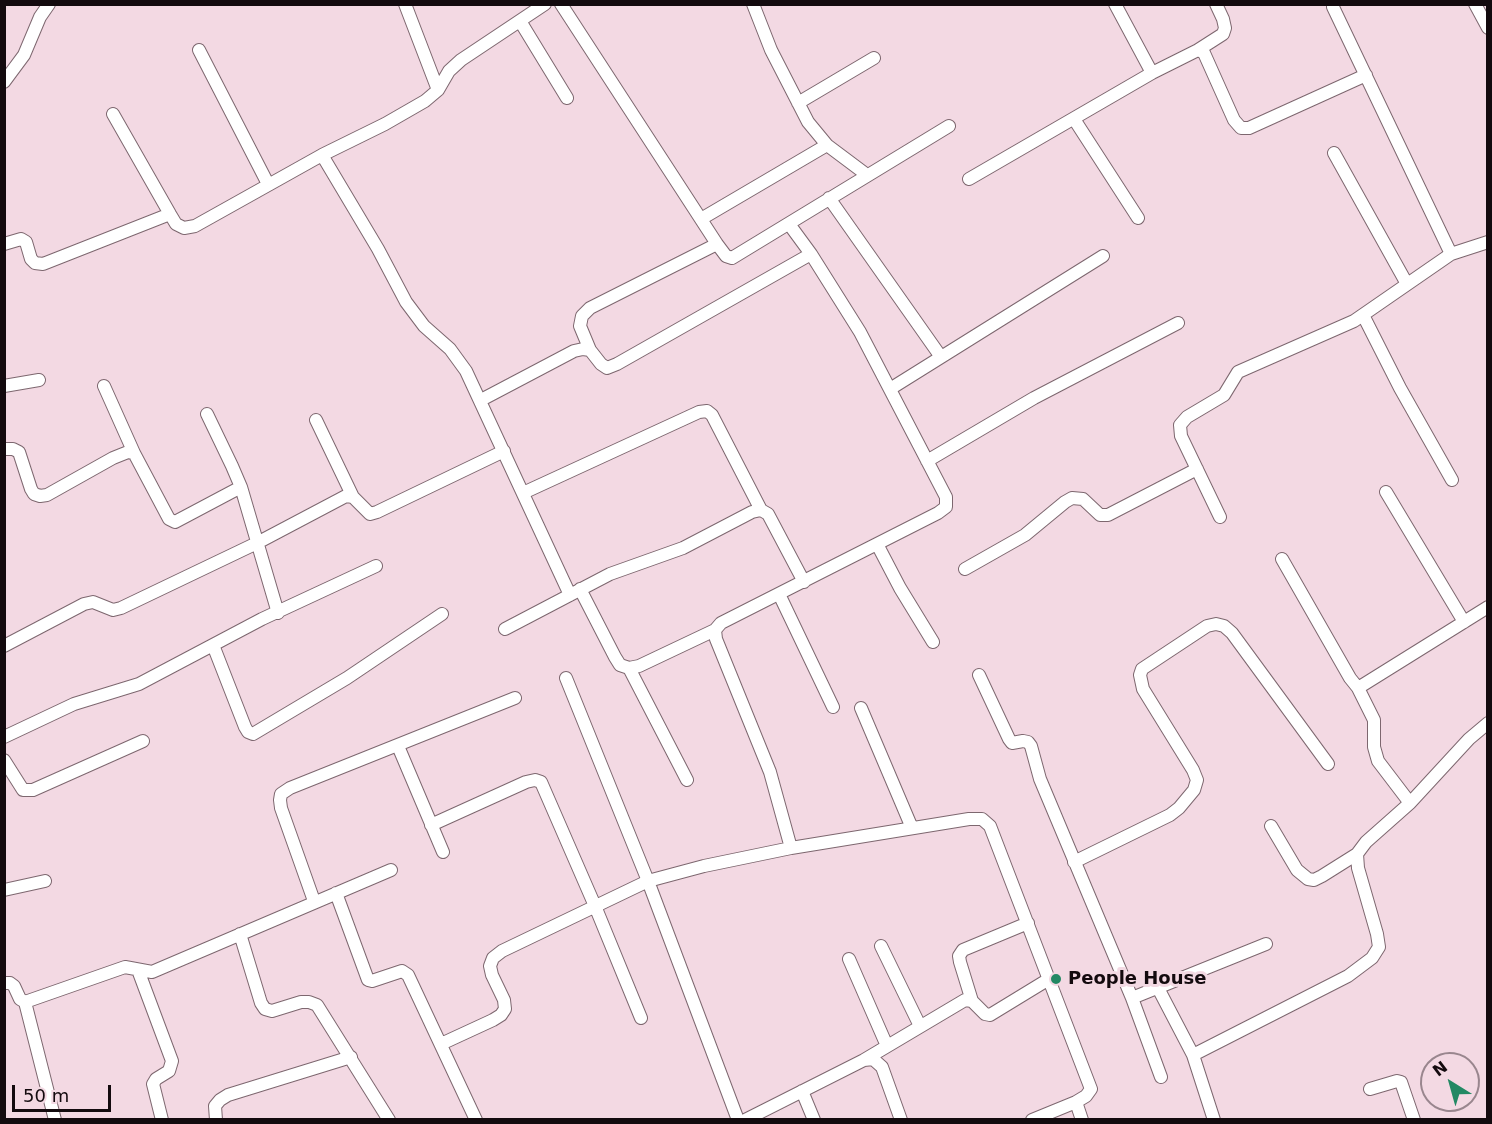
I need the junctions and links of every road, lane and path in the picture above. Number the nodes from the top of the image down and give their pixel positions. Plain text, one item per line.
1 (35, 4) edge
2 (48, 4) edge
3 (405, 4) edge
4 (545, 4) edge
5 (561, 4) edge
6 (753, 4) edge
7 (1115, 4) edge
8 (1216, 4) edge
9 (1475, 4) edge
10 (1333, 7) dead end
11 (40, 17) junction
12 (520, 21) junction
13 (1488, 28) edge
14 (199, 50) dead end
15 (1198, 50) junction
16 (874, 58) dead end
17 (1152, 73) junction
18 (1366, 75) junction
19 (4, 82) edge
20 (438, 90) junction
21 (567, 98) dead end
22 (798, 103) junction
23 (113, 114) dead end
24 (1074, 118) junction
25 (949, 126) dead end
26 (827, 145) junction
27 (1334, 153) dead end
28 (322, 155) junction
29 (867, 175) junction
30 (969, 179) dead end
31 (268, 184) junction
32 (830, 198) junction
33 (170, 214) junction
34 (1138, 218) dead end
35 (701, 219) junction
36 (789, 224) junction
37 (1488, 242) edge
38 (4, 244) edge
39 (717, 244) junction
40 (811, 254) junction
41 (1451, 254) junction
42 (1103, 256) dead end
43 (1407, 284) junction
44 (1363, 315) junction
45 (1178, 323) dead end
46 (590, 350) junction
47 (941, 357) junction
48 (39, 380) dead end
49 (4, 386) edge
50 (104, 386) dead end
51 (890, 389) junction
52 (480, 400) junction
53 (207, 414) dead end
54 (316, 420) dead end
55 (4, 449) edge
56 (504, 451) junction
57 (134, 453) junction
58 (927, 461) junction
59 (1197, 469) junction
60 (1452, 480) dead end
61 (241, 487) junction
62 (1386, 492) dead end
63 (524, 493) junction
64 (353, 497) junction
65 (761, 510) junction
66 (1220, 517) dead end
67 (256, 543) junction
68 (877, 544) junction
69 (1282, 559) dead end
70 (376, 566) dead end
71 (965, 569) dead end
72 (804, 582) junction
73 (575, 592) junction
74 (779, 594) junction
75 (1488, 607) edge
76 (278, 612) junction
77 (442, 614) dead end
78 (1464, 621) junction
79 (506, 629) dead end
80 (715, 630) junction
81 (933, 642) dead end
82 (213, 645) junction
83 (4, 646) edge
84 (629, 668) junction
85 (979, 675) dead end
86 (566, 678) dead end
87 (1358, 688) junction
88 (515, 698) dead end
89 (832, 707) dead end
90 (861, 708) dead end
91 (1488, 723) edge
92 (4, 737) edge
93 (143, 741) dead end
94 (398, 746) junction
95 (4, 760) edge
96 (1328, 764) dead end
97 (687, 780) dead end
98 (1410, 802) junction
99 (431, 825) junction
100 (1271, 826) dead end
101 (912, 828) junction
102 (791, 848) junction
103 (442, 852) dead end
104 (1357, 854) junction
105 (1074, 862) junction
106 (391, 870) dead end
107 (45, 881) dead end
108 (648, 881) junction
109 (4, 890) edge
110 (336, 893) junction
111 (314, 902) junction
112 (595, 906) junction
113 (1028, 923) junction
114 (240, 934) junction
115 (1266, 944) dead end
116 (881, 946) dead end
117 (849, 959) dead end
118 (138, 970) junction
119 (1049, 979) junction
120 (4, 983) edge
121 (1158, 987) junction
122 (1132, 998) junction
123 (972, 1001) junction
124 (24, 1002) junction
125 (641, 1018) dead end
126 (920, 1026) junction
127 (441, 1044) junction
128 (887, 1046) junction
129 (1192, 1055) junction
130 (351, 1057) junction
131 (864, 1060) junction
132 (1161, 1077) dead end
133 (1370, 1089) dead end
134 (802, 1091) junction
135 (1076, 1102) junction
136 (385, 1118) edge
137 (55, 1119) edge
138 (162, 1119) edge
139 (216, 1119) edge
140 (476, 1119) edge
141 (738, 1119) edge
142 (745, 1119) edge
143 (814, 1119) edge
144 (901, 1119) edge
145 (1032, 1119) edge
146 (1082, 1119) edge
147 (1214, 1119) edge
148 (1413, 1119) edge

1 - 11 street
2 - 11 street
3 - 20 street
4 - 12 street
5 - 35 street
6 - 22 street
7 - 17 street
8 - 15 street
9 - 13 street
10 - 18 street
11 - 19 street
12 - 20 street
12 - 21 street
14 - 31 street
15 - 17 street
15 - 18 street
16 - 22 street
17 - 24 street
18 - 41 street
20 - 28 street
22 - 26 street
23 - 33 street
24 - 30 street
24 - 34 street
25 - 29 street
26 - 29 street
26 - 35 street
27 - 43 street
28 - 31 street
28 - 52 street
29 - 32 street
31 - 33 street
32 - 36 street
32 - 47 street
33 - 38 street
35 - 39 street
36 - 39 street
36 - 40 street
37 - 41 street
39 - 46 street
40 - 46 street
40 - 51 street
41 - 43 street
42 - 47 street
43 - 44 street
44 - 59 street
44 - 60 street
45 - 58 street
46 - 52 street
47 - 51 street
48 - 49 street
50 - 57 street
51 - 58 street
52 - 56 street
53 - 61 street
54 - 64 street
55 - 57 street
56 - 63 street
56 - 64 street
57 - 61 street
58 - 68 street
59 - 66 street
59 - 71 street
61 - 67 street
62 - 78 street
63 - 65 street
63 - 73 street
64 - 67 street
65 - 72 street
65 - 73 street
67 - 76 street
67 - 83 street
68 - 72 street
68 - 81 street
69 - 87 street
70 - 76 street
72 - 74 street
73 - 79 street
73 - 84 street
74 - 80 street
74 - 89 street
75 - 78 street
76 - 82 street
77 - 82 street
78 - 87 street
80 - 84 street
80 - 102 street
82 - 92 street
84 - 97 street
85 - 105 street
86 - 108 street
87 - 98 street
88 - 94 street
90 - 101 street
91 - 98 street
93 - 95 street
94 - 99 street
94 - 111 street
96 - 105 street
98 - 104 street
99 - 103 street
99 - 112 street
100 - 104 street
101 - 102 street
101 - 113 street
102 - 108 street
104 - 129 street
105 - 122 street
106 - 110 street
107 - 109 street
108 - 112 street
108 - 141 street
110 - 111 street
110 - 127 street
111 - 114 street
112 - 125 street
112 - 127 street
113 - 119 street
113 - 123 street
114 - 118 street
114 - 130 street
115 - 121 street
116 - 126 street
117 - 128 street
118 - 124 street
118 - 138 street
119 - 123 street
119 - 135 street
120 - 124 street
121 - 122 street
121 - 129 street
122 - 132 street
123 - 126 street
124 - 137 street
126 - 128 street
127 - 140 street
128 - 131 street
129 - 147 street
130 - 136 street
130 - 139 street
131 - 134 street
131 - 144 street
133 - 148 street
134 - 142 street
134 - 143 street
135 - 145 street
135 - 146 street

